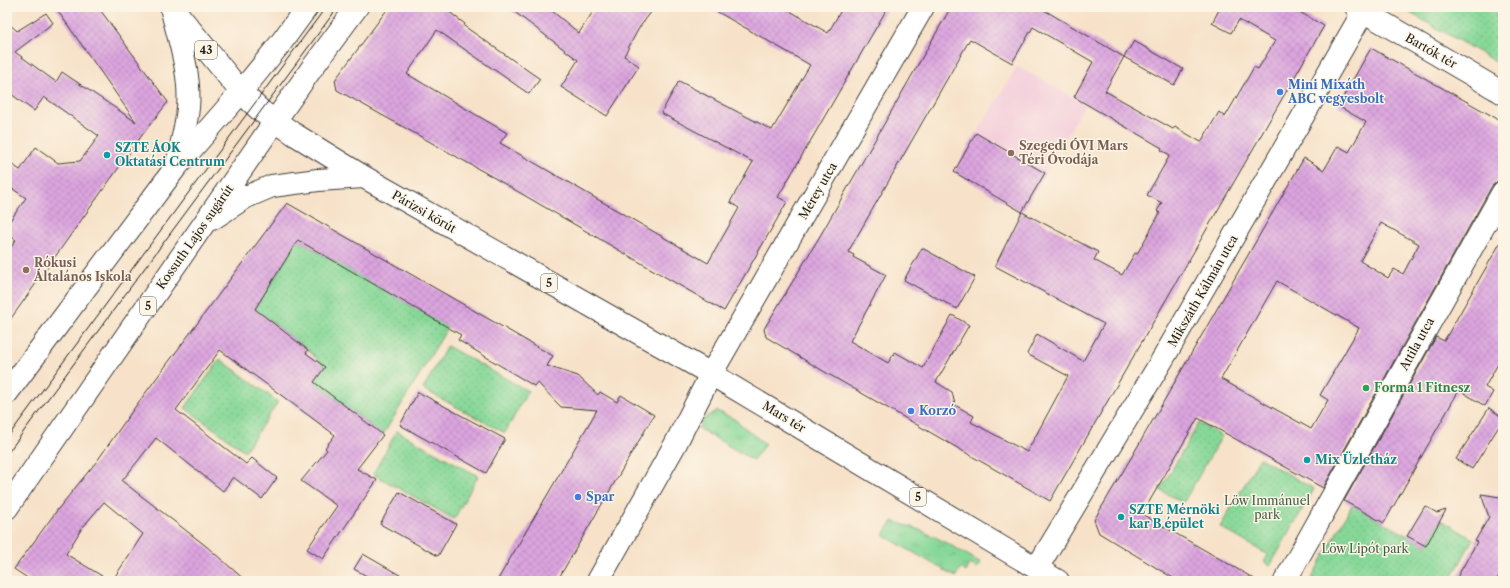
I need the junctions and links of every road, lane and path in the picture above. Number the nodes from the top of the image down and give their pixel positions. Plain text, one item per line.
1 (171, 7) edge
2 (307, 7) edge
3 (357, 7) edge
4 (923, 7) edge
5 (1362, 8) edge
6 (241, 92) junction
7 (1503, 93) edge
8 (276, 121) junction
9 (176, 167) junction
10 (364, 177) junction
11 (1503, 192) edge
12 (205, 223) junction
13 (711, 374) junction
14 (7, 393) edge
15 (7, 508) edge
16 (1037, 568) junction
17 (598, 581) edge
18 (1058, 581) edge
19 (1285, 581) edge

1 - 6 main road, Párizsi körút / 43
1 - 9 main road
2 - 6 main road
3 - 8 main road, Kossuth Lajos sugárút
4 - 13 main road, Mérey utca
5 - 7 main road, Bartók tér
5 - 16 main road, Mikszáth Kálmán utca
6 - 8 main road, Párizsi körút / 5
6 - 9 main road
8 - 10 main road, Párizsi körút / 5
8 - 12 main road, Kossuth Lajos sugárút / 5
9 - 14 main road
10 - 12 main road, 5
10 - 13 main road, Párizsi körút / 5
11 - 19 main road, Attila utca
12 - 15 main road, Kossuth Lajos sugárút / 5
13 - 16 main road, Mars tér / 5
13 - 17 main road
16 - 18 main road, Mars tér / 5

